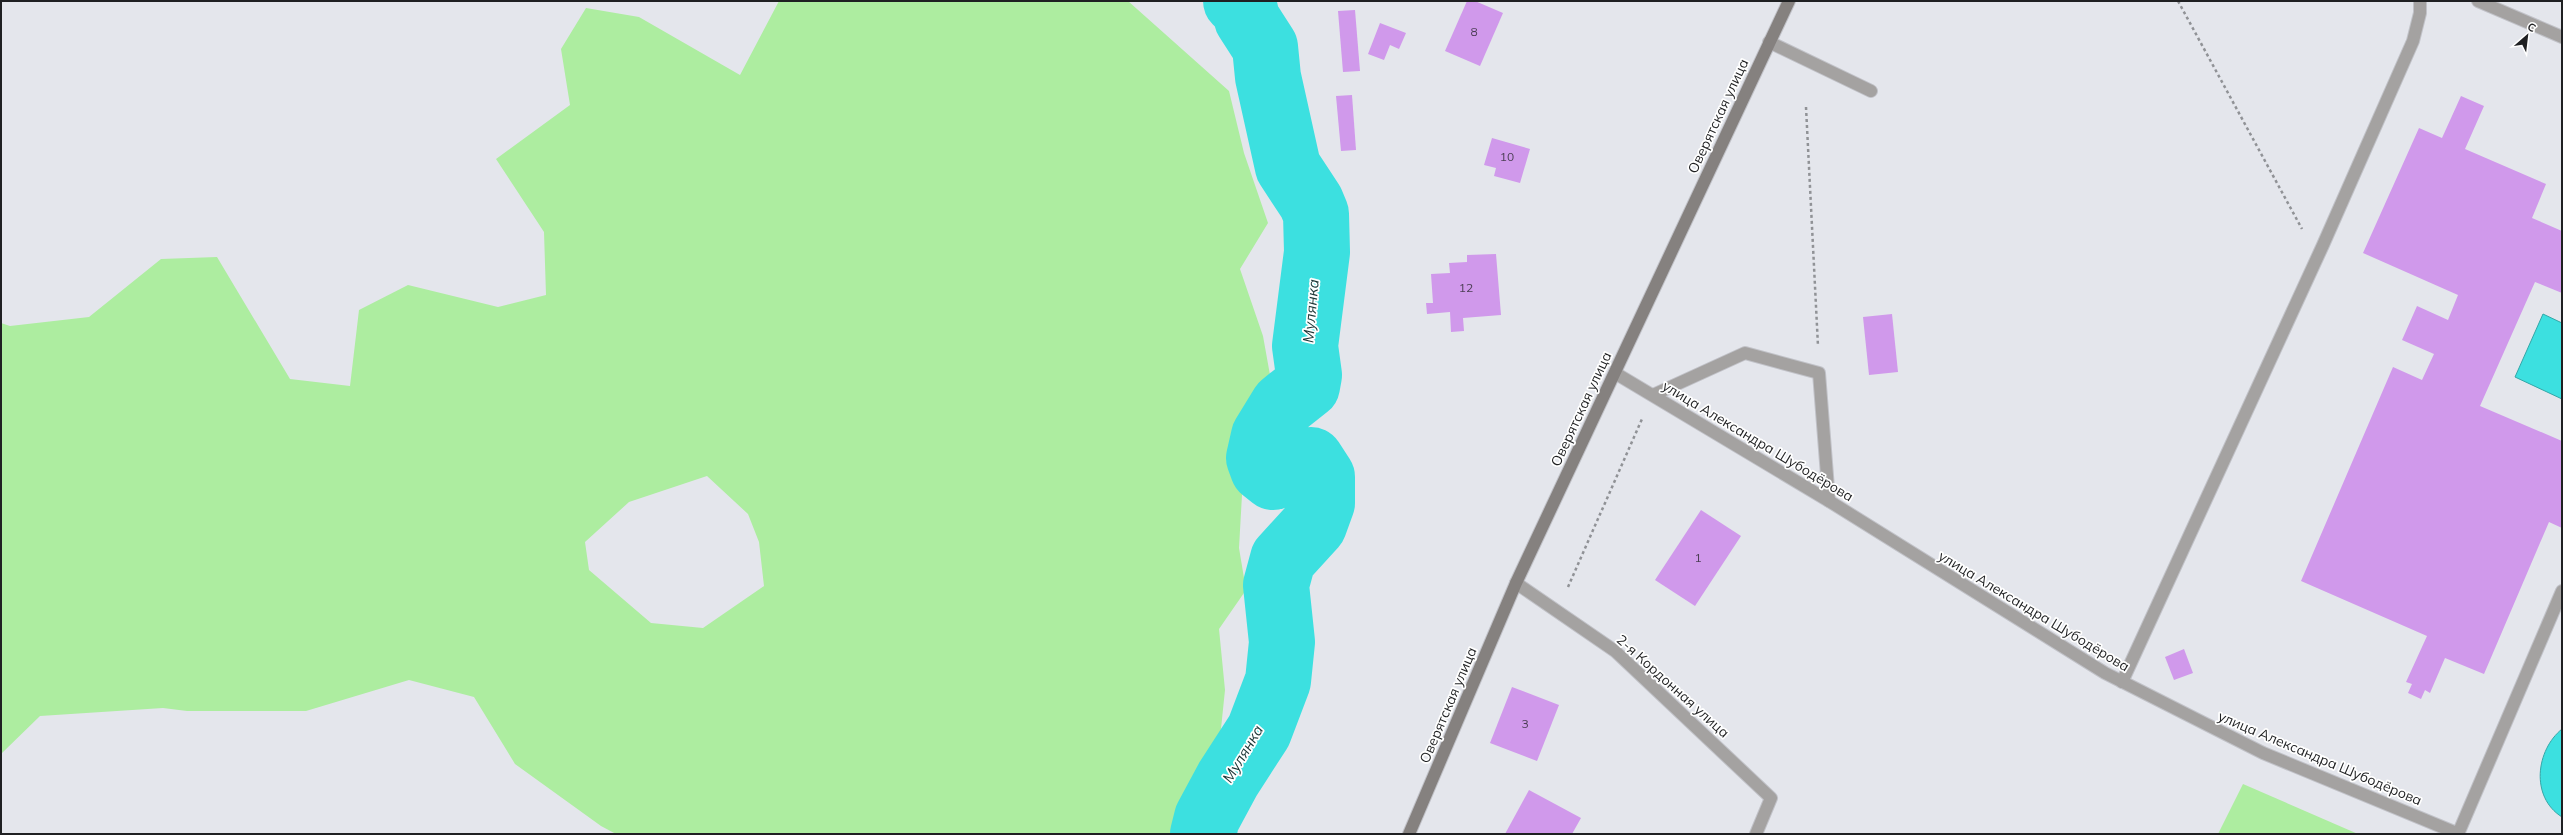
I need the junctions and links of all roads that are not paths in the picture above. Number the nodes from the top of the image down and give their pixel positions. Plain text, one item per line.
1 (1789, 1) edge
2 (2420, 1) edge
3 (2478, 1) edge
4 (2562, 37) edge
5 (1769, 42) junction
6 (1871, 92) dead end
7 (1615, 373) junction
8 (1653, 395) junction
9 (1829, 501) junction
10 (1516, 583) junction
11 (2562, 591) edge
12 (2122, 682) junction
13 (1409, 834) edge
14 (1756, 834) edge
15 (2458, 834) edge

1 - 5 main road, Оверятская улица
2 - 12 street
3 - 4 street
5 - 6 street
5 - 7 main road, Оверятская улица
7 - 8 street, улица Александра Шубодёрова
7 - 10 main road, Оверятская улица
8 - 9 street, улица Александра Шубодёрова
8 - 9 street
9 - 12 street, улица Александра Шубодёрова
10 - 13 main road, Оверятская улица
10 - 14 street, 2-я Кордонная улица
11 - 15 street
12 - 15 street, улица Александра Шубодёрова

